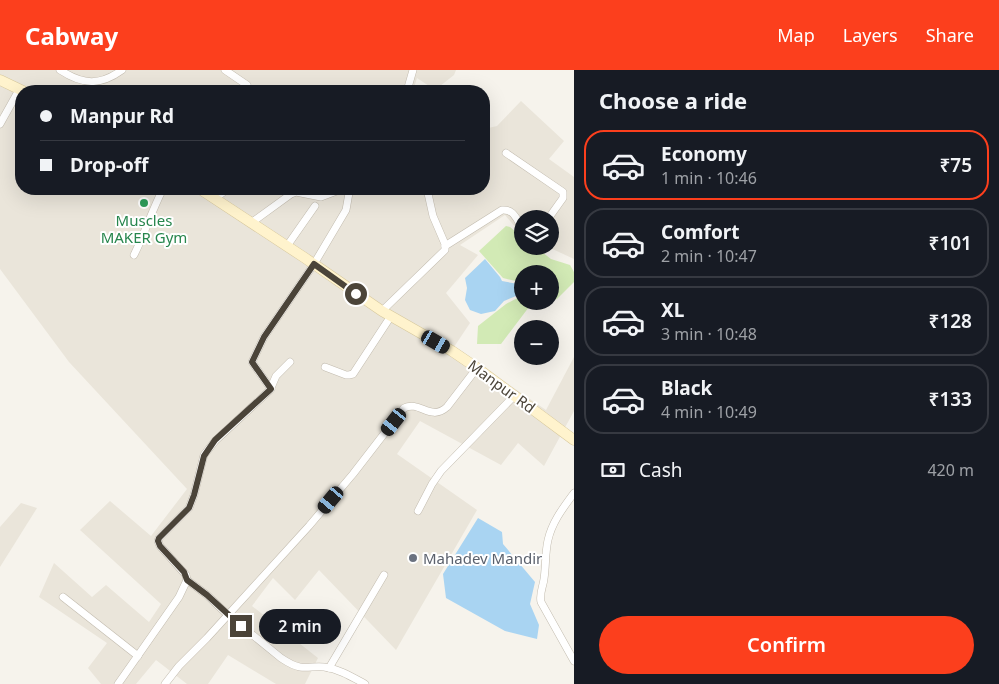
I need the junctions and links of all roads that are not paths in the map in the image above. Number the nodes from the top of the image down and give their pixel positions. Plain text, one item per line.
1 (60, 70) edge
2 (122, 70) edge
3 (413, 70) edge
4 (229, 71) edge
5 (0, 80) edge
6 (247, 85) dead end
7 (409, 85) edge
8 (15, 87) edge
9 (15, 100) edge
10 (0, 124) edge
11 (506, 153) dead end
12 (160, 195) edge
13 (210, 195) edge
14 (219, 195) edge
15 (289, 195) edge
16 (308, 195) edge
17 (328, 195) edge
18 (348, 195) edge
19 (428, 195) edge
20 (215, 198) junction
21 (315, 206) dead end
22 (554, 210) edge
23 (514, 215) edge
24 (250, 222) junction
25 (287, 246) junction
26 (445, 246) junction
27 (134, 255) dead end
28 (314, 264) junction
29 (382, 311) junction
30 (391, 316) junction
31 (290, 362) dead end
32 (325, 367) dead end
33 (477, 368) junction
34 (271, 389) junction
35 (515, 395) junction
36 (574, 440) edge
37 (574, 493) edge
38 (418, 511) dead end
39 (384, 574) dead end
40 (187, 580) junction
41 (63, 597) dead end
42 (228, 615) junction
43 (138, 656) junction
44 (574, 661) edge
45 (328, 668) junction
46 (118, 684) edge
47 (166, 684) edge
48 (365, 684) edge

1 - 2 street
3 - 7 street
4 - 6 street
5 - 8 main road
9 - 10 street
11 - 22 street
12 - 27 street
13 - 20 main road, Manpur Rd
14 - 20 street
15 - 24 street
16 - 17 street
18 - 28 street
19 - 26 street
20 - 24 main road, Manpur Rd
21 - 25 street
23 - 26 street
24 - 25 main road, Manpur Rd
25 - 28 main road, Manpur Rd
26 - 29 street
28 - 29 main road, Manpur Rd
28 - 34 street
29 - 30 main road, Manpur Rd
30 - 32 street
30 - 33 main road, Manpur Rd
31 - 34 street
33 - 35 main road, Manpur Rd
33 - 42 street
34 - 40 street
35 - 36 main road, Manpur Rd
35 - 38 street
37 - 44 street
39 - 45 street
40 - 42 street
40 - 43 street
41 - 43 street
42 - 45 street
42 - 47 street
43 - 46 street
45 - 48 street

